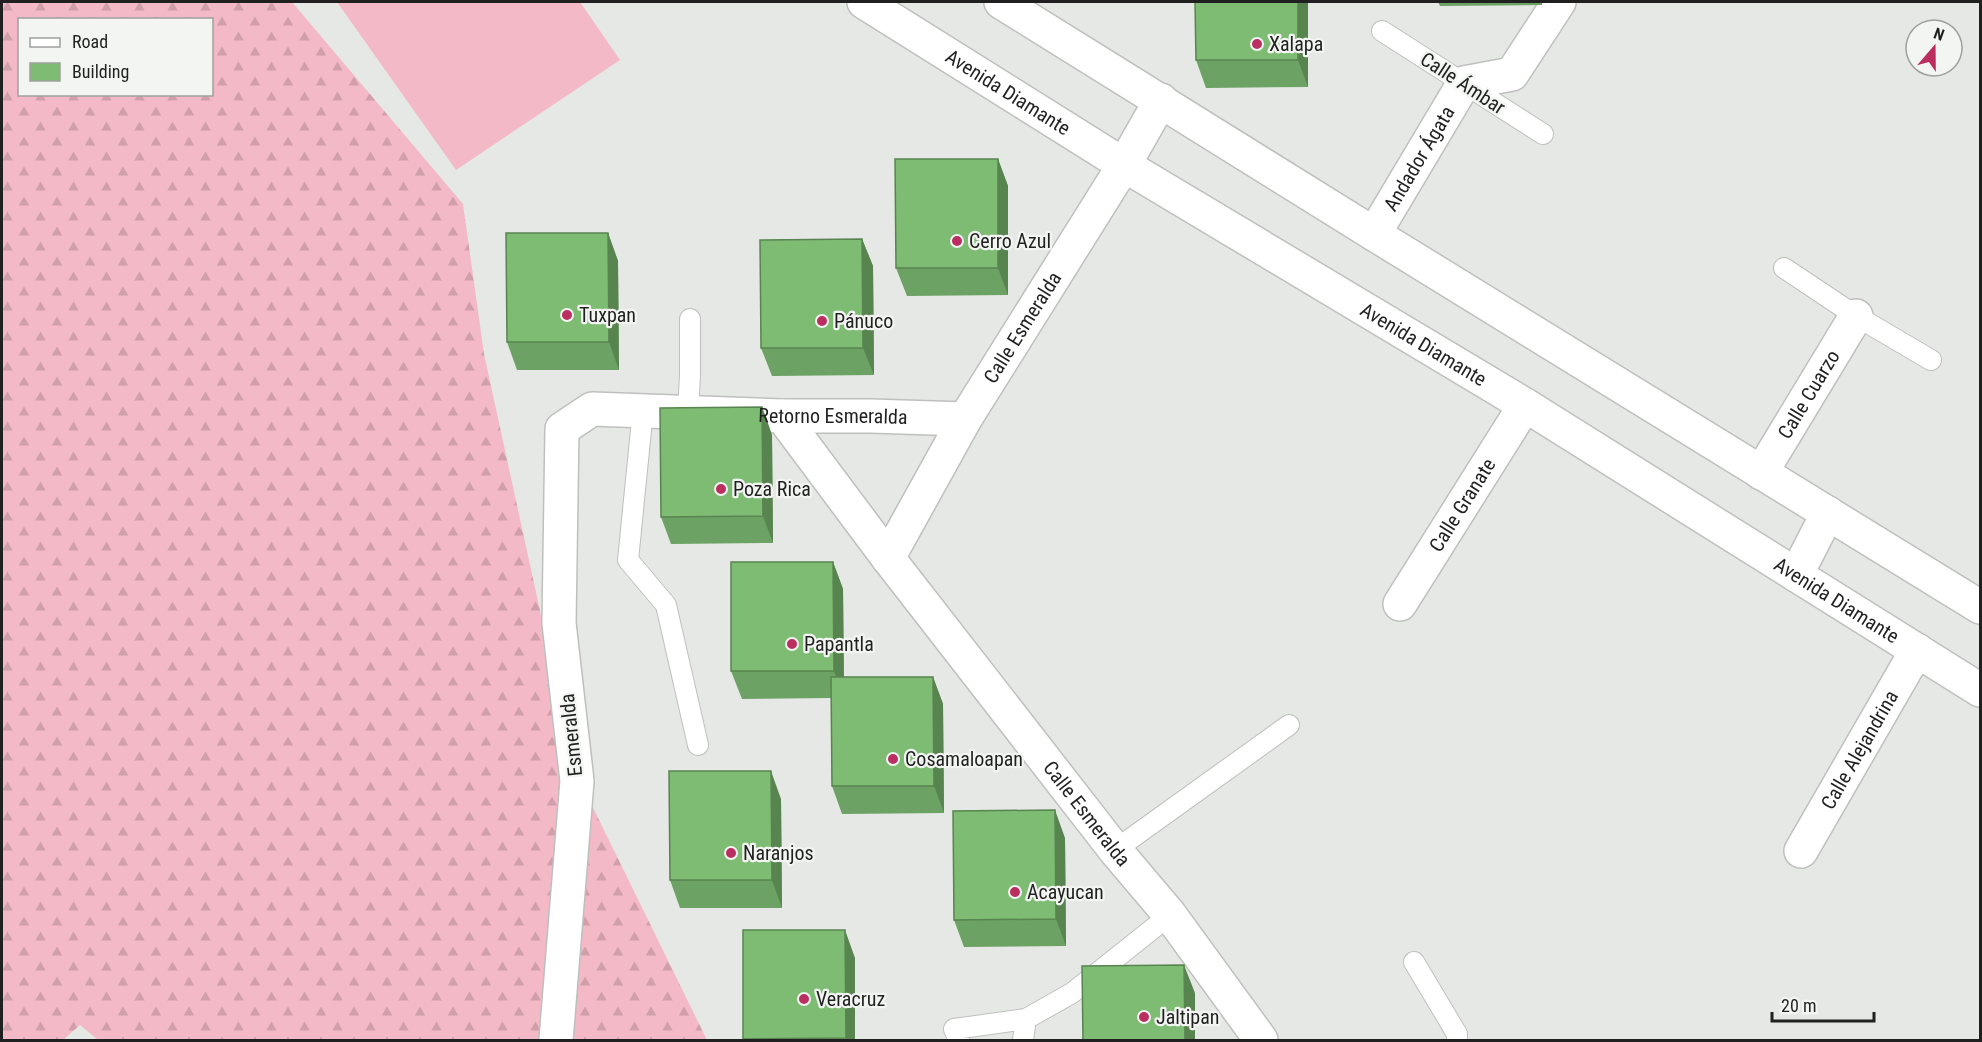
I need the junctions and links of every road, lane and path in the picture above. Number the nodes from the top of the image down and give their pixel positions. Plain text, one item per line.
1 (864, 2) edge
2 (1001, 2) edge
3 (1559, 2) edge
4 (1382, 31) dead end
5 (1464, 83) junction
6 (1161, 100) junction
7 (1543, 134) dead end
8 (1124, 165) junction
9 (1374, 234) junction
10 (1784, 268) dead end
11 (1856, 316) junction
12 (690, 319) dead end
13 (1931, 360) dead end
14 (1525, 405) junction
15 (643, 410) junction
16 (688, 412) junction
17 (782, 416) junction
18 (965, 419) junction
19 (562, 429) joint
20 (1761, 473) junction
21 (1828, 513) junction
22 (888, 558) junction
23 (1796, 574) junction
24 (1400, 604) dead end
25 (1980, 607) edge
26 (1917, 650) junction
27 (1980, 690) edge
28 (1289, 725) dead end
29 (698, 745) dead end
30 (1115, 850) junction
31 (1802, 851) dead end
32 (1170, 915) junction
33 (1414, 962) dead end
34 (1026, 1019) junction
35 (556, 1041) edge
36 (959, 1041) edge
37 (1023, 1041) edge
38 (1261, 1041) edge
39 (1457, 1041) edge

1 - 8 street, Avenida Diamante
2 - 6 street
3 - 5 street
4 - 5 lane, Calle Ámbar
5 - 7 lane, Calle Ámbar
5 - 9 street, Andador Ágata
6 - 8 street, Calle Esmeralda
6 - 9 street
8 - 14 street, Avenida Diamante
8 - 18 street, Calle Esmeralda
9 - 20 street
10 - 11 lane
11 - 13 lane
11 - 20 street, Calle Cuarzo
12 - 16 lane
14 - 23 street, Avenida Diamante
14 - 24 street, Calle Granate
15 - 16 street, Retorno Esmeralda
15 - 19 street, Retorno Esmeralda
15 - 29 lane
16 - 17 street, Retorno Esmeralda
17 - 18 street, Retorno Esmeralda
17 - 22 street, Calle Esmeralda
18 - 22 street, Calle Esmeralda
19 - 35 street, Esmeralda
20 - 21 street
21 - 23 street
21 - 25 street
22 - 30 street, Calle Esmeralda
23 - 26 street, Avenida Diamante
26 - 27 street, Avenida Diamante
26 - 31 street, Calle Alejandrina
28 - 30 lane
30 - 32 street, Calle Esmeralda
32 - 34 lane
32 - 38 street, Calle Esmeralda
33 - 39 lane
34 - 36 lane
34 - 37 lane

